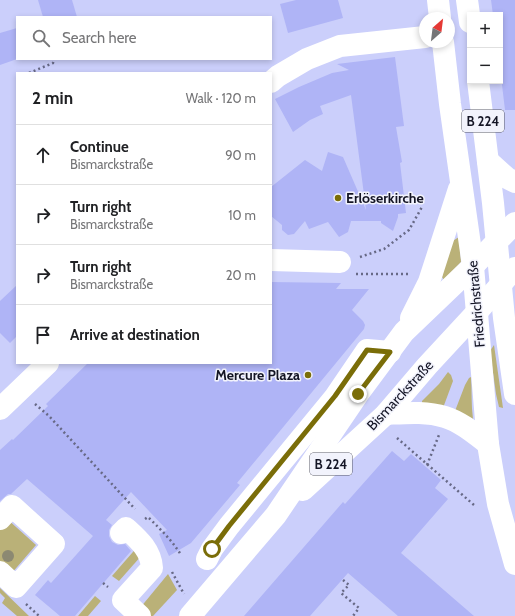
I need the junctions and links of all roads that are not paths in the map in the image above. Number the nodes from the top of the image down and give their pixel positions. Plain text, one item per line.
1 (438, 0) edge
2 (467, 0) edge
3 (439, 12) edge
4 (469, 12) edge
5 (419, 38) edge
6 (444, 48) edge
7 (272, 81) edge
8 (478, 84) edge
9 (488, 162) junction
10 (461, 182) junction
11 (515, 182) edge
12 (515, 223) edge
13 (497, 242) junction
14 (272, 260) edge
15 (340, 262) road end
16 (473, 266) junction
17 (515, 268) edge
18 (501, 285) junction
19 (477, 312) junction
20 (404, 332) junction
21 (390, 352) junction
22 (47, 364) edge
23 (514, 383) edge
24 (1, 406) edge
25 (386, 414) junction
26 (488, 444) junction
27 (276, 515) junction
28 (0, 519) edge
29 (121, 533) dead end
30 (207, 560) dead end
31 (515, 564) edge
32 (0, 572) edge
33 (188, 606) edge
34 (140, 616) edge

1 - 3 main road
2 - 4 main road
5 - 7 main road
6 - 10 main road, Friedrichstraße / B 224
8 - 9 main road, Friedrichstraße / B 224
9 - 11 main road
9 - 13 main road, Friedrichstraße / B 224
10 - 16 main road, Friedrichstraße / B 224
10 - 20 main road
12 - 13 main road, Bismarckstraße
13 - 16 main road, Bismarckstraße / B 224
13 - 18 main road, Friedrichstraße / B 224
14 - 15 main road
16 - 19 main road, Friedrichstraße
16 - 20 main road, Bismarckstraße / B 224
17 - 18 main road, Bismarckstraße
18 - 19 main road, Bismarckstraße / B 224
18 - 23 main road, Friedrichstraße
19 - 25 main road, Bismarckstraße / B 224
19 - 26 main road, Friedrichstraße
20 - 21 main road, Bismarckstraße / B 224
21 - 27 main road, Bismarckstraße / B 224
21 - 30 main road
22 - 24 main road
25 - 26 main road
25 - 27 main road, Bismarckstraße / B 224
26 - 31 main road, Friedrichstraße
27 - 33 main road, Bismarckstraße / B 224
28 - 32 main road
29 - 34 main road

